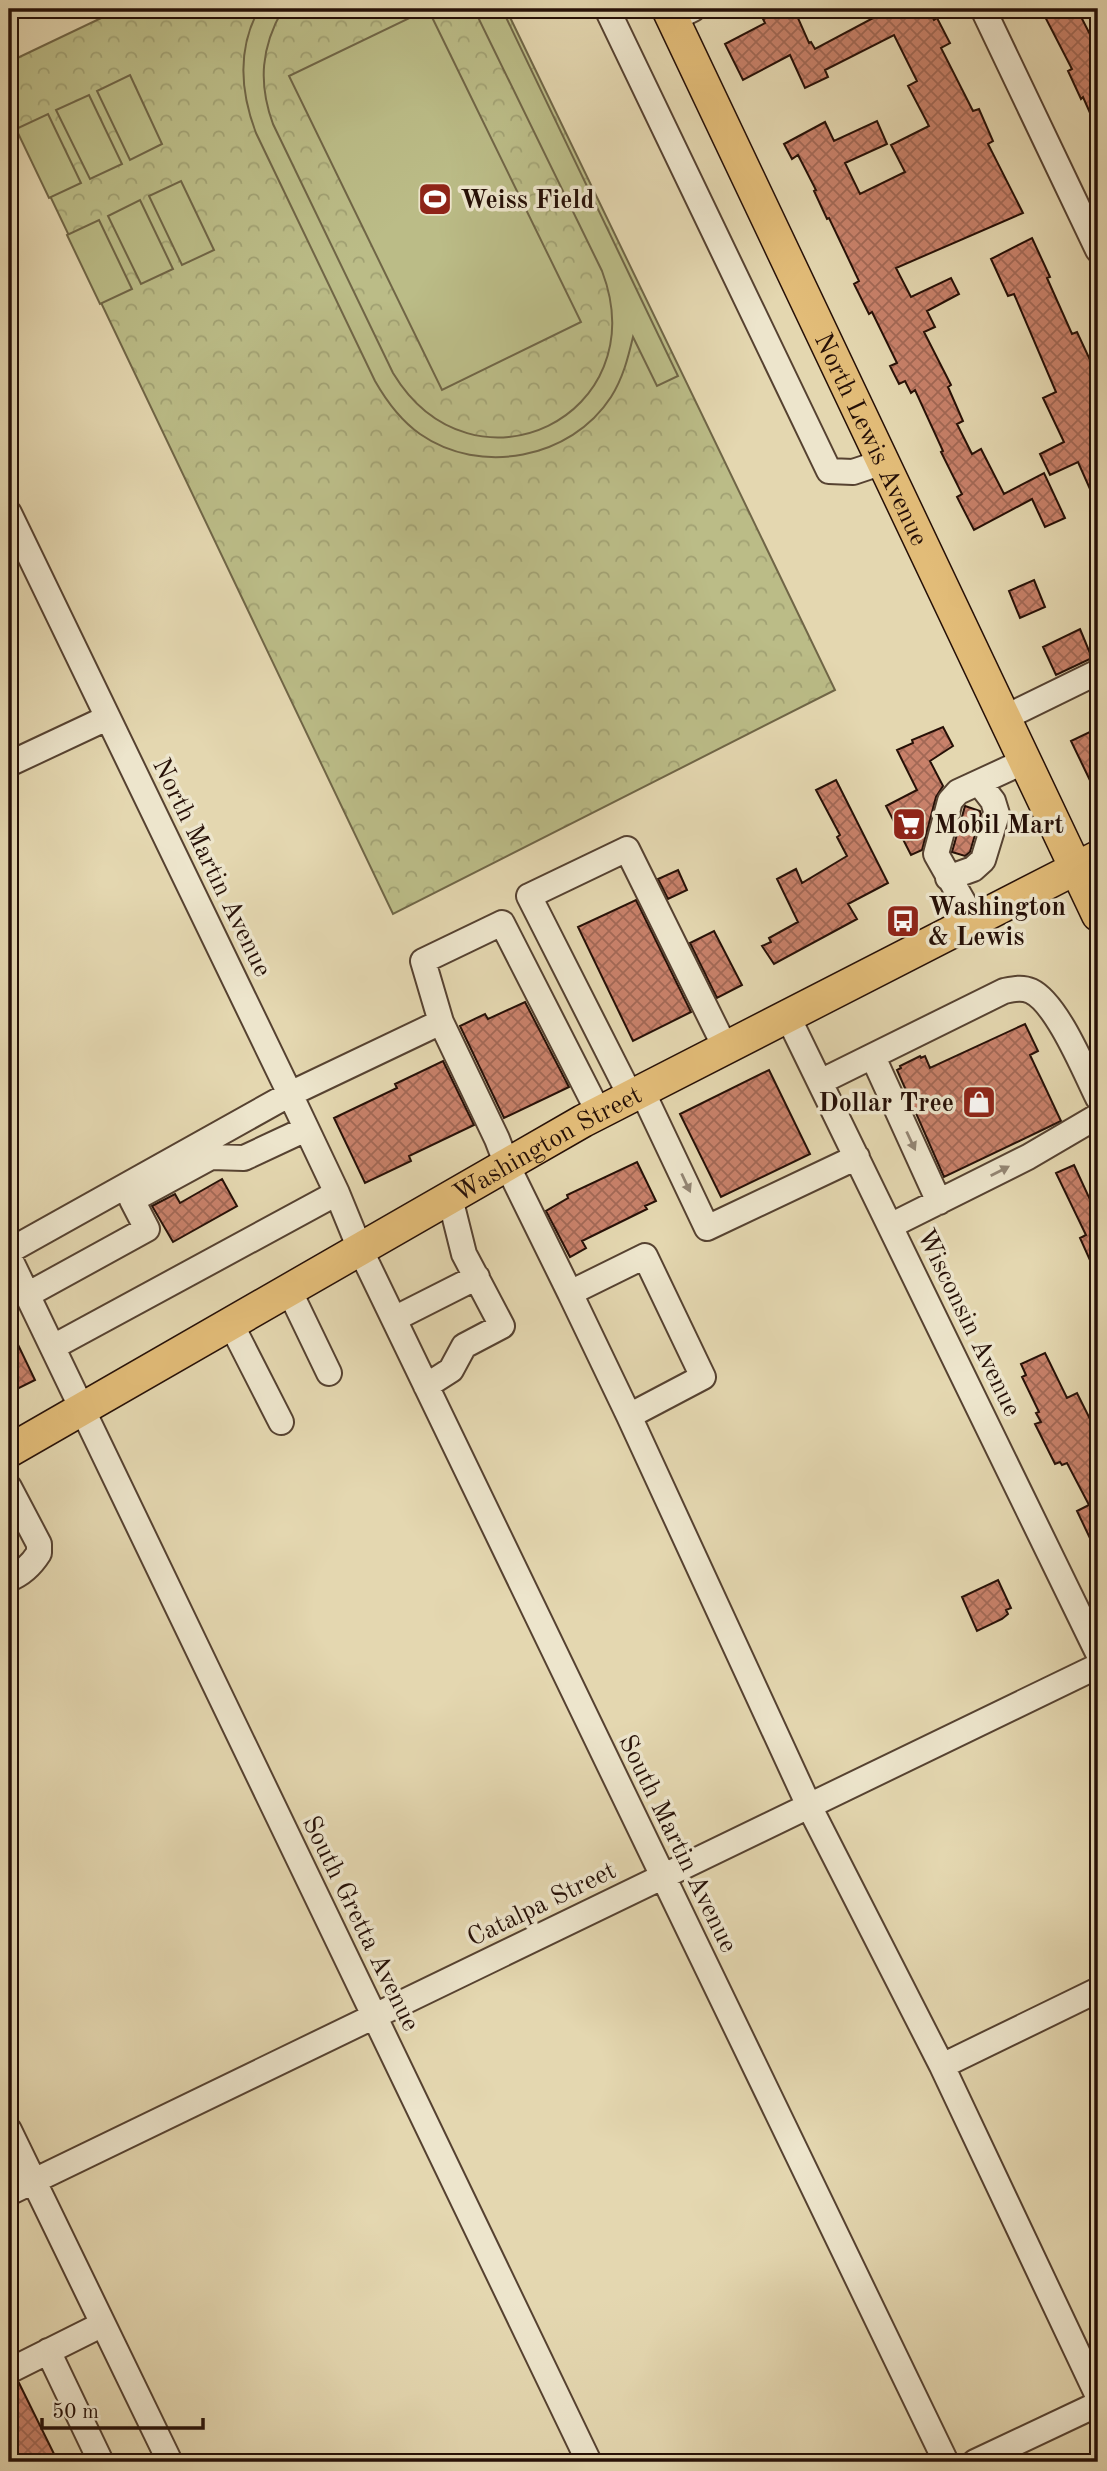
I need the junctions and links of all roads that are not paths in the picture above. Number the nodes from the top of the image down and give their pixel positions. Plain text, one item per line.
1 (607, 9) edge
2 (983, 9) edge
3 (678, 12) edge
4 (1098, 250) edge
5 (883, 462) junction
6 (9, 513) edge
7 (1098, 672) edge
8 (107, 718) junction
9 (1004, 718) junction
10 (1025, 761) junction
11 (9, 764) edge
12 (979, 783) junction
13 (1087, 863) edge
14 (948, 878) junction
15 (1098, 915) edge
16 (974, 921) junction
17 (788, 1017) junction
18 (441, 1022) junction
19 (726, 1049) junction
20 (873, 1057) junction
21 (820, 1082) junction
22 (290, 1094) junction
23 (637, 1094) junction
24 (1098, 1098) edge
25 (599, 1113) junction
26 (1098, 1116) edge
27 (306, 1129) junction
28 (857, 1157) junction
29 (507, 1166) junction
30 (337, 1193) junction
31 (450, 1198) junction
32 (939, 1202) junction
33 (890, 1226) junction
34 (360, 1250) junction
35 (9, 1251) edge
36 (9, 1258) edge
37 (477, 1277) junction
38 (289, 1290) junction
39 (570, 1293) junction
40 (27, 1296) junction
41 (394, 1319) junction
42 (231, 1324) junction
43 (52, 1347) junction
44 (329, 1373) dead end
45 (426, 1386) junction
46 (82, 1409) junction
47 (629, 1416) junction
48 (281, 1422) dead end
49 (9, 1451) edge
50 (9, 1487) edge
51 (9, 1579) edge
52 (1098, 1653) edge
53 (1098, 1666) edge
54 (809, 1806) junction
55 (662, 1877) junction
56 (1098, 1990) edge
57 (374, 2016) junction
58 (942, 2066) junction
59 (9, 2130) edge
60 (33, 2181) junction
61 (9, 2193) edge
62 (103, 2324) junction
63 (48, 2351) junction
64 (9, 2371) edge
65 (1098, 2396) edge
66 (1098, 2404) edge
67 (101, 2462) edge
68 (170, 2462) edge
69 (589, 2462) edge
70 (946, 2462) edge
71 (975, 2462) edge

1 - 5 street
2 - 4 street
3 - 5 main road, North Lewis Avenue
5 - 9 main road, North Lewis Avenue
6 - 8 street, North Martin Avenue
7 - 9 street
8 - 11 street
8 - 22 street, North Martin Avenue
9 - 10 main road, North Lewis Avenue
10 - 12 street
10 - 13 main road, North Lewis Avenue
12 - 14 street
12 - 14 street
13 - 15 main road, North Lewis Avenue
13 - 16 main road, Washington Street
14 - 16 street
16 - 17 main road, Washington Street
17 - 19 main road, Washington Street
17 - 21 street, Wisconsin Avenue
18 - 22 street
18 - 25 street
18 - 29 street
19 - 23 main road, Washington Street
19 - 23 street
20 - 21 street
20 - 24 street
20 -> 32 street
21 - 28 street, Wisconsin Avenue
22 - 27 street, North Martin Avenue
22 - 35 street
23 - 25 main road, Washington Street
23 -> 28 street
25 - 29 main road, Washington Street
32 -> 26 street
27 - 30 street, North Martin Avenue
27 - 40 street
28 - 33 street, Wisconsin Avenue
29 - 31 main road, Washington Street
29 - 39 street
30 - 34 street, North Martin Avenue
30 - 43 street
31 - 34 main road, Washington Street
31 - 37 street
32 - 33 street
33 - 52 street, Wisconsin Avenue
34 - 38 main road, Washington Street
34 - 41 street, South Martin Avenue
36 - 40 street, South Gretta Avenue
37 - 41 street
37 - 45 street
38 - 42 main road, Washington Street
38 - 44 street
39 - 47 street
39 - 47 street
40 - 43 street, South Gretta Avenue
41 - 45 street, South Martin Avenue
42 - 46 main road, Washington Street
42 - 48 street
43 - 46 street, South Gretta Avenue
45 - 55 street, South Martin Avenue
46 - 49 main road, Washington Street
46 - 57 street, South Gretta Avenue
47 - 54 street
50 - 51 street
53 - 54 street, Catalpa Street
54 - 55 street, Catalpa Street
54 - 58 street
55 - 57 street, Catalpa Street
55 - 70 street, South Martin Avenue
56 - 58 street
57 - 60 street, Catalpa Street
57 - 69 street, South Gretta Avenue
58 - 65 street
59 - 60 street
60 - 61 street, Catalpa Street
60 - 62 street
62 - 63 street
62 - 68 street
63 - 64 street
63 - 67 street
66 - 71 street

